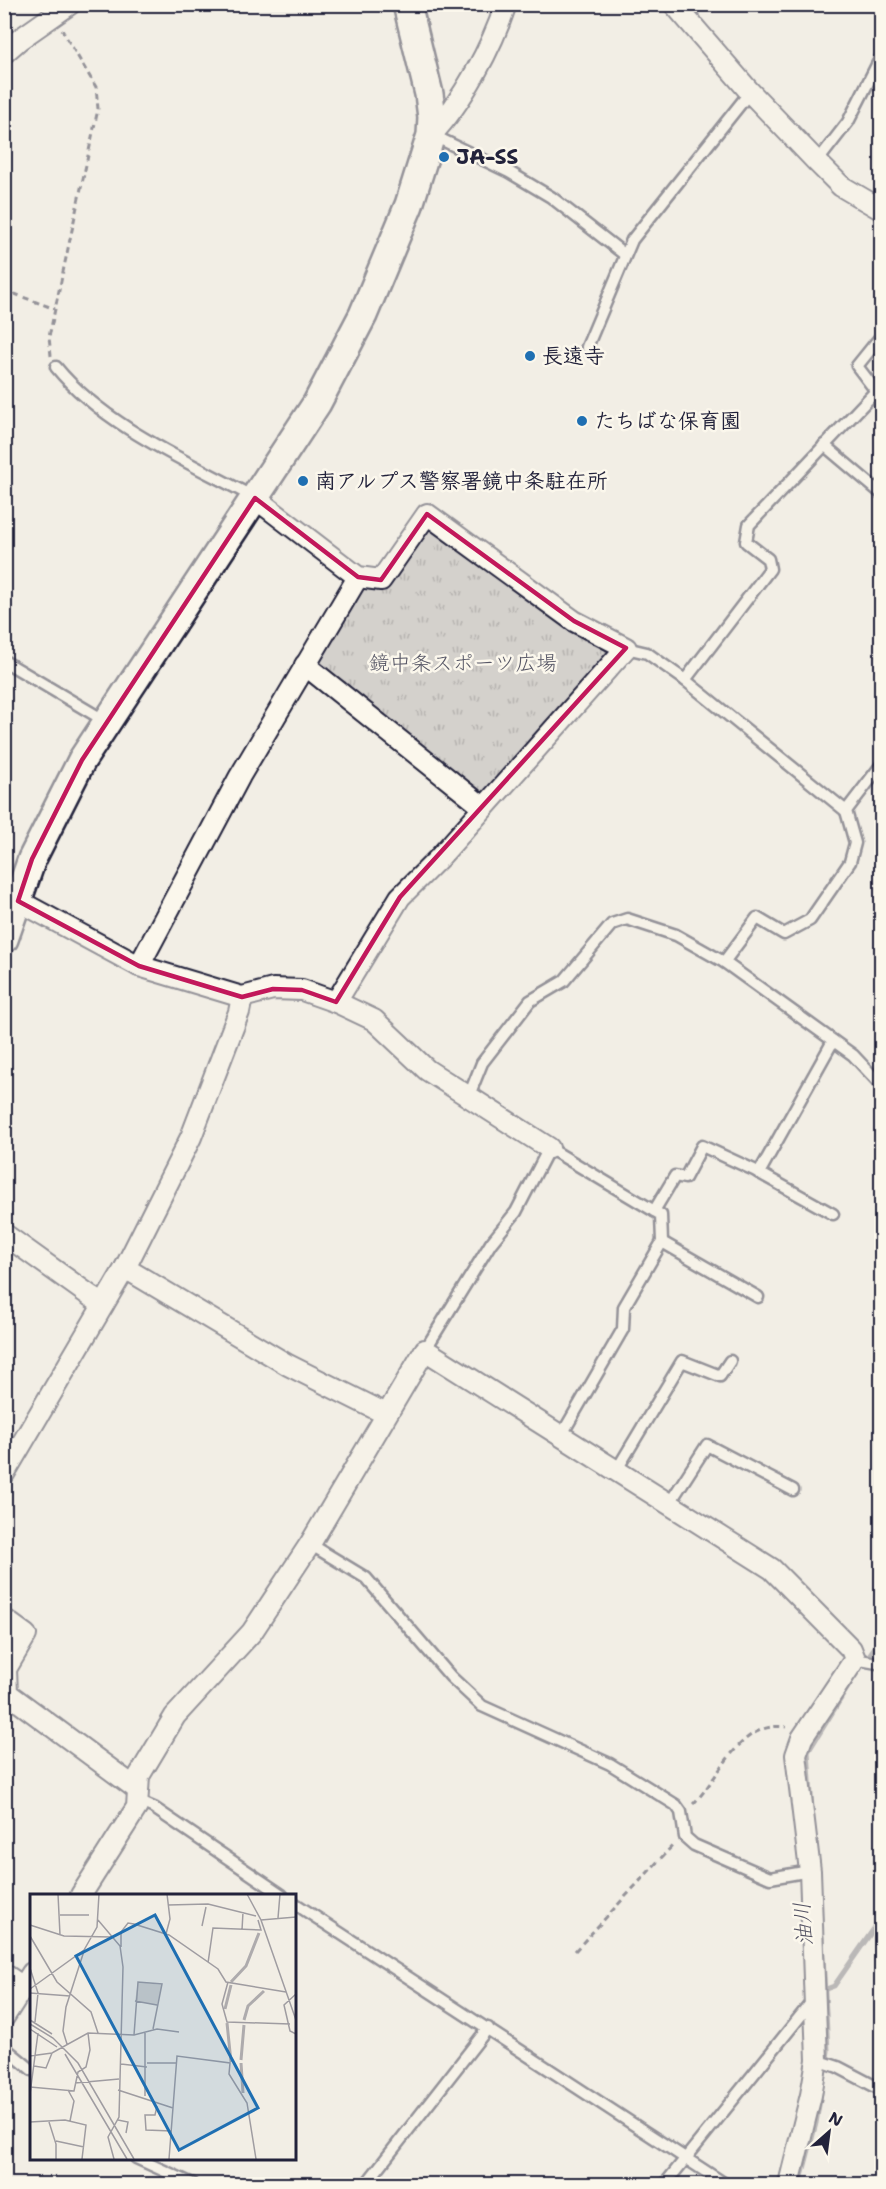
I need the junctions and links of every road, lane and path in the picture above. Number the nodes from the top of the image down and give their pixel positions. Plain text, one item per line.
1 (70, 4) edge
2 (414, 4) edge
3 (506, 4) edge
4 (674, 4) edge
5 (407, 5) edge
6 (53, 16) junction
7 (4, 53) edge
8 (882, 55) edge
9 (750, 92) junction
10 (431, 135) junction
11 (817, 162) junction
12 (882, 210) edge
13 (624, 254) junction
14 (4, 290) edge
15 (55, 309) junction
16 (882, 335) edge
17 (587, 347) dead end
18 (56, 367) joint
19 (824, 445) junction
20 (882, 494) edge
21 (255, 498) junction
22 (358, 577) junction
23 (627, 648) junction
24 (4, 661) edge
25 (305, 665) junction
26 (685, 680) junction
27 (107, 722) junction
28 (882, 764) edge
29 (483, 807) junction
30 (846, 811) junction
31 (11, 897) edge
32 (4, 939) edge
33 (724, 962) junction
34 (139, 966) junction
35 (242, 997) junction
36 (336, 1002) junction
37 (833, 1041) junction
38 (882, 1086) edge
39 (468, 1098) junction
40 (549, 1148) junction
41 (759, 1173) junction
42 (654, 1211) junction
43 (833, 1214) dead end
44 (4, 1234) edge
45 (662, 1242) junction
46 (125, 1268) junction
47 (758, 1297) dead end
48 (103, 1305) junction
49 (425, 1350) junction
50 (730, 1360) dead end
51 (386, 1414) junction
52 (561, 1436) junction
53 (615, 1471) junction
54 (4, 1474) edge
55 (793, 1490) dead end
56 (669, 1504) junction
57 (309, 1544) junction
58 (4, 1619) edge
59 (882, 1651) edge
60 (855, 1659) junction
61 (878, 1662) edge
62 (6, 1695) edge
63 (802, 1738) junction
64 (137, 1795) junction
65 (681, 1812) junction
66 (685, 1837) junction
67 (810, 1871) junction
68 (82, 1894) edge
69 (281, 1894) edge
70 (296, 1904) edge
71 (575, 1951) dead end
72 (4, 1974) edge
73 (27, 1980) edge
74 (816, 1997) junction
75 (4, 2017) edge
76 (488, 2028) junction
77 (4, 2047) edge
78 (820, 2061) junction
79 (30, 2068) edge
80 (882, 2090) edge
81 (140, 2159) edge
82 (684, 2159) junction
83 (193, 2184) edge
84 (366, 2184) edge
85 (664, 2184) edge
86 (725, 2184) edge
87 (789, 2184) edge

1 - 6 street
2 - 5 lane
3 - 10 street
4 - 9 street
5 - 10 street
6 - 7 street
6 - 15 path
8 - 11 lane
9 - 11 street
9 - 13 lane
10 - 13 lane
10 - 21 street
11 - 12 street
13 - 17 lane
14 - 15 path
15 - 18 path
16 - 19 lane
18 - 21 lane
19 - 20 lane
19 - 26 lane
21 - 22 street
21 - 27 street
22 - 23 street
22 - 25 street
23 - 26 lane
23 - 29 street
24 - 27 lane
25 - 29 street
25 - 34 street
26 - 30 lane
27 - 31 street
28 - 30 lane
29 - 36 street
30 - 33 lane
31 - 32 street
31 - 34 street
33 - 37 lane
33 - 39 lane
34 - 35 street
35 - 36 street
35 - 46 street
36 - 39 street
37 - 38 lane
37 - 41 lane
39 - 40 street
40 - 42 lane
40 - 49 lane
41 - 42 lane
41 - 43 lane
42 - 45 lane
44 - 48 street
45 - 47 lane
45 - 52 lane
46 - 48 street
46 - 51 street
48 - 54 street
49 - 51 street
49 - 52 street
50 - 53 lane
51 - 57 street
52 - 53 street
53 - 56 street
55 - 56 lane
56 - 60 street
57 - 64 street
57 - 65 lane
58 - 62 street
59 - 61 lane
60 - 61 lane
60 - 63 street
62 - 64 street
63 - 65 path
63 - 67 street
64 - 68 street
64 - 69 lane
65 - 66 lane
66 - 67 lane
66 - 71 path
67 - 74 street
70 - 76 lane
72 - 73 street
73 - 75 street
74 - 78 street
74 - 82 lane
76 - 82 lane
76 - 84 lane
77 - 79 lane
78 - 80 lane
78 - 87 street
81 - 83 lane
82 - 85 lane
82 - 86 lane

